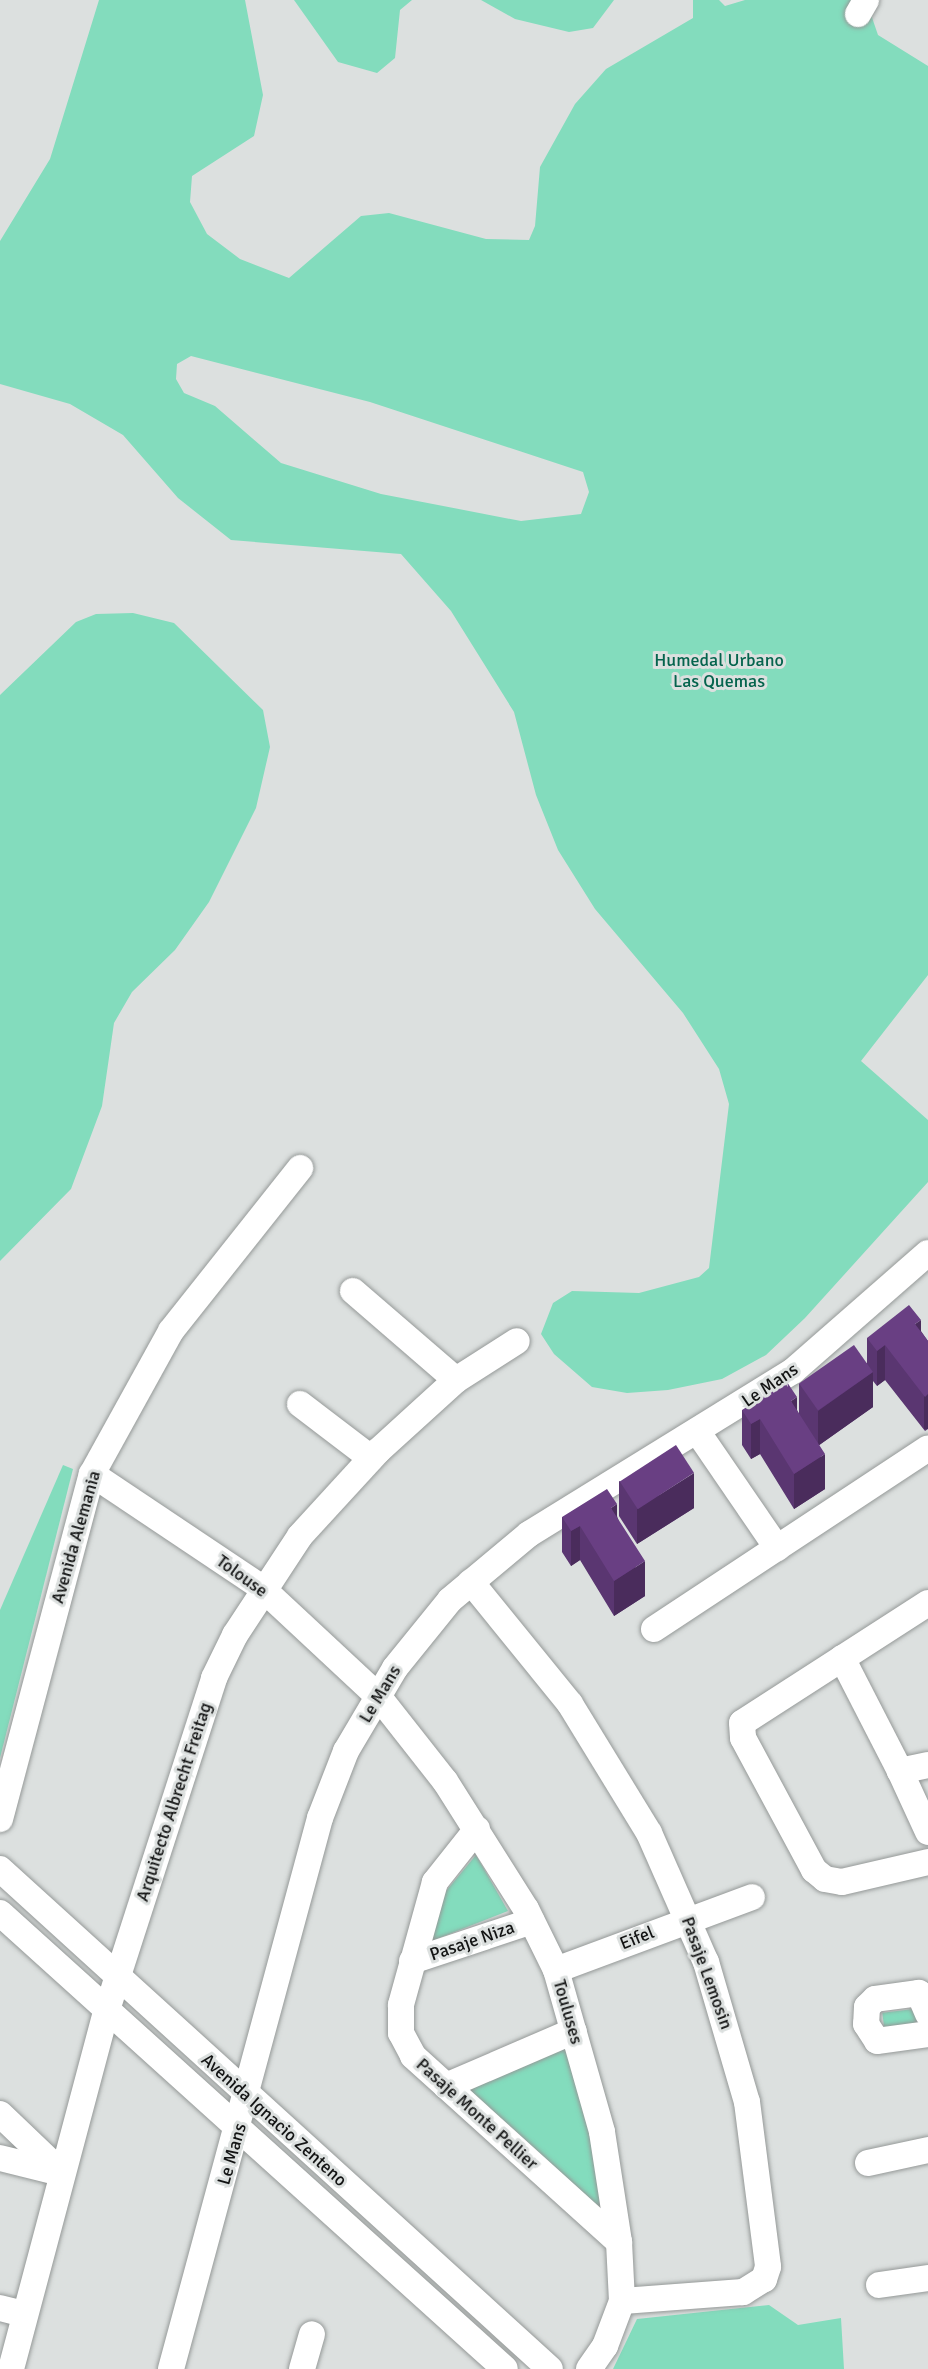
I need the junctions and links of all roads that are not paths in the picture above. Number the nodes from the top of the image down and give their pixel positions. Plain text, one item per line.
1 (300, 1168) dead end
2 (928, 1253) edge
3 (353, 1291) dead end
4 (517, 1341) dead end
5 (456, 1380) junction
6 (300, 1404) dead end
7 (697, 1431) junction
8 (928, 1448) edge
9 (371, 1458) junction
10 (92, 1474) junction
11 (777, 1548) junction
12 (471, 1582) junction
13 (262, 1588) junction
14 (928, 1603) edge
15 (654, 1629) dead end
16 (843, 1658) junction
17 (378, 1696) junction
18 (928, 1765) edge
19 (900, 1771) junction
20 (0, 1819) edge
21 (477, 1829) junction
22 (928, 1832) edge
23 (928, 1862) edge
24 (0, 1869) edge
25 (752, 1897) dead end
26 (0, 1913) edge
27 (688, 1917) junction
28 (532, 1921) junction
29 (412, 1962) junction
30 (556, 1970) junction
31 (119, 1976) junction
32 (106, 2013) junction
33 (928, 2014) edge
34 (574, 2031) junction
35 (928, 2034) edge
36 (446, 2086) junction
37 (247, 2097) junction
38 (0, 2114) edge
39 (238, 2133) junction
40 (928, 2150) edge
41 (0, 2158) edge
42 (868, 2163) dead end
43 (62, 2173) junction
44 (619, 2242) junction
45 (928, 2278) edge
46 (879, 2285) dead end
47 (622, 2301) junction
48 (12, 2311) edge
49 (312, 2334) dead end
50 (11, 2369) edge
51 (171, 2369) edge
52 (302, 2369) edge
53 (505, 2369) edge
54 (550, 2369) edge
55 (589, 2369) edge

1 - 10 street, Avenida Alemania
2 - 7 street, Le Mans
3 - 5 street
4 - 5 street, Arquitecto Albrecht Freitag
5 - 9 street, Arquitecto Albrecht Freitag
6 - 9 street
7 - 11 street
7 - 12 street, Le Mans
8 - 11 street
9 - 13 street, Arquitecto Albrecht Freitag
10 - 13 street, Tolouse
10 - 20 street, Avenida Alemania
11 - 15 street
12 - 17 street, Le Mans
12 - 27 street, Pasaje Lemosin
13 - 17 street, Tolouse
13 - 31 street, Arquitecto Albrecht Freitag
14 - 16 street
16 - 19 street
16 - 23 street
17 - 21 street, Touluses
17 - 37 street, Le Mans
18 - 19 street
19 - 22 street
21 - 28 street, Touluses
21 - 29 street, Pasaje Monte Pellier
24 - 31 street, Avenida Ignacio Zenteno
25 - 27 street, Eifel
26 - 32 street, Avenida Ignacio Zenteno
27 - 30 street, Eifel
27 - 47 street, Pasaje Lemosin
28 - 29 street, Pasaje Niza
28 - 30 street, Touluses
29 - 36 street, Pasaje Monte Pellier
30 - 34 street, Touluses
31 - 32 street, Arquitecto Albrecht Freitag
31 - 37 street, Avenida Ignacio Zenteno
32 - 39 street, Avenida Ignacio Zenteno
32 - 43 street, Arquitecto Albrecht Freitag
33 - 35 street
34 - 36 street
34 - 44 street, Touluses
36 - 44 street, Pasaje Monte Pellier
37 - 39 street, Le Mans
37 - 54 street, Avenida Ignacio Zenteno
38 - 43 street
39 - 51 street, Le Mans
39 - 53 street, Avenida Ignacio Zenteno
40 - 42 street
41 - 43 street
43 - 48 street, Arquitecto Albrecht Freitag
44 - 47 street, Touluses
45 - 46 street
47 - 55 street, Touluses
48 - 50 street, Arquitecto Albrecht Freitag
49 - 52 street

